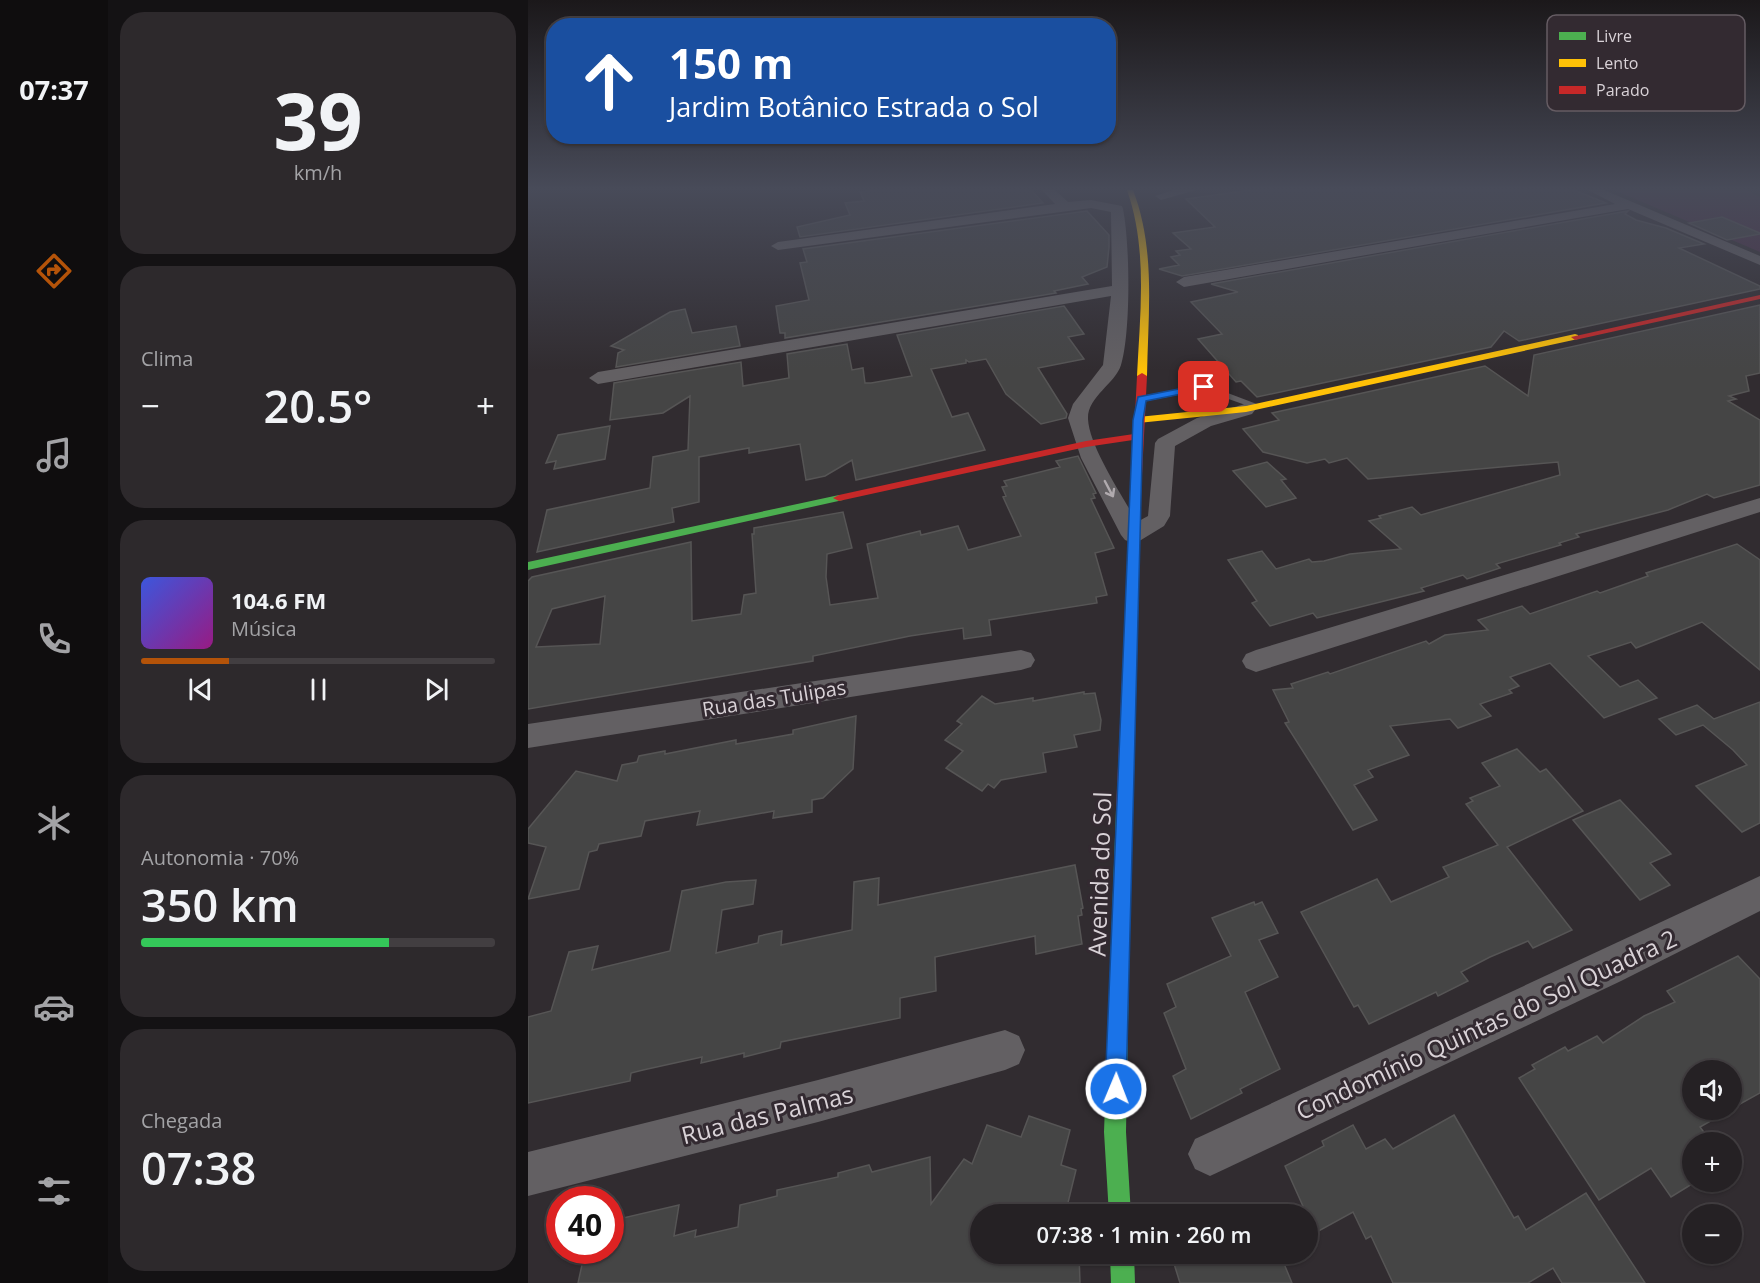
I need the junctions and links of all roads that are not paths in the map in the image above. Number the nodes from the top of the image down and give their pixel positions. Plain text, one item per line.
1 (1120, 250) edge
2 (1143, 250) edge
3 (1367, 250) edge
4 (1702, 250) edge
5 (1735, 250) edge
6 (1760, 261) edge
7 (1760, 275) edge
8 (1184, 282) dead end
9 (1117, 290) junction
10 (1760, 297) edge
11 (598, 378) dead end
12 (1142, 399) junction
13 (1249, 408) junction
14 (1162, 418) junction
15 (1138, 420) junction
16 (1139, 436) junction
17 (1086, 444) junction
18 (1165, 450) junction
19 (1760, 505) edge
20 (1132, 535) junction
21 (528, 566) edge
22 (1021, 660) dead end
23 (1256, 661) dead end
24 (528, 736) edge
25 (1760, 893) edge
26 (1005, 1050) dead end
27 (1210, 1154) dead end
28 (528, 1174) edge
29 (1119, 1204) edge
30 (1123, 1264) edge
31 (1124, 1283) edge

1 - 9 street
2 - 12 street, Avenida do Sol
3 - 8 street
4 - 7 street
5 - 6 street
9 - 11 street
9 - 17 street
10 - 13 street
12 - 13 lane
12 - 15 street, Avenida do Sol
13 - 14 street
13 - 18 street
14 - 15 street
14 - 18 street
15 - 16 street, Avenida do Sol
16 - 17 street
16 - 20 street, Avenida do Sol
17 -> 20 street
17 - 21 street
18 - 20 street
19 - 23 street
20 - 29 street, Avenida do Sol
22 - 24 street, Rua das Tulipas
25 - 27 street, Condomínio Quintas do Sol Quadra 2
26 - 28 street, Rua das Palmas
30 - 31 street

